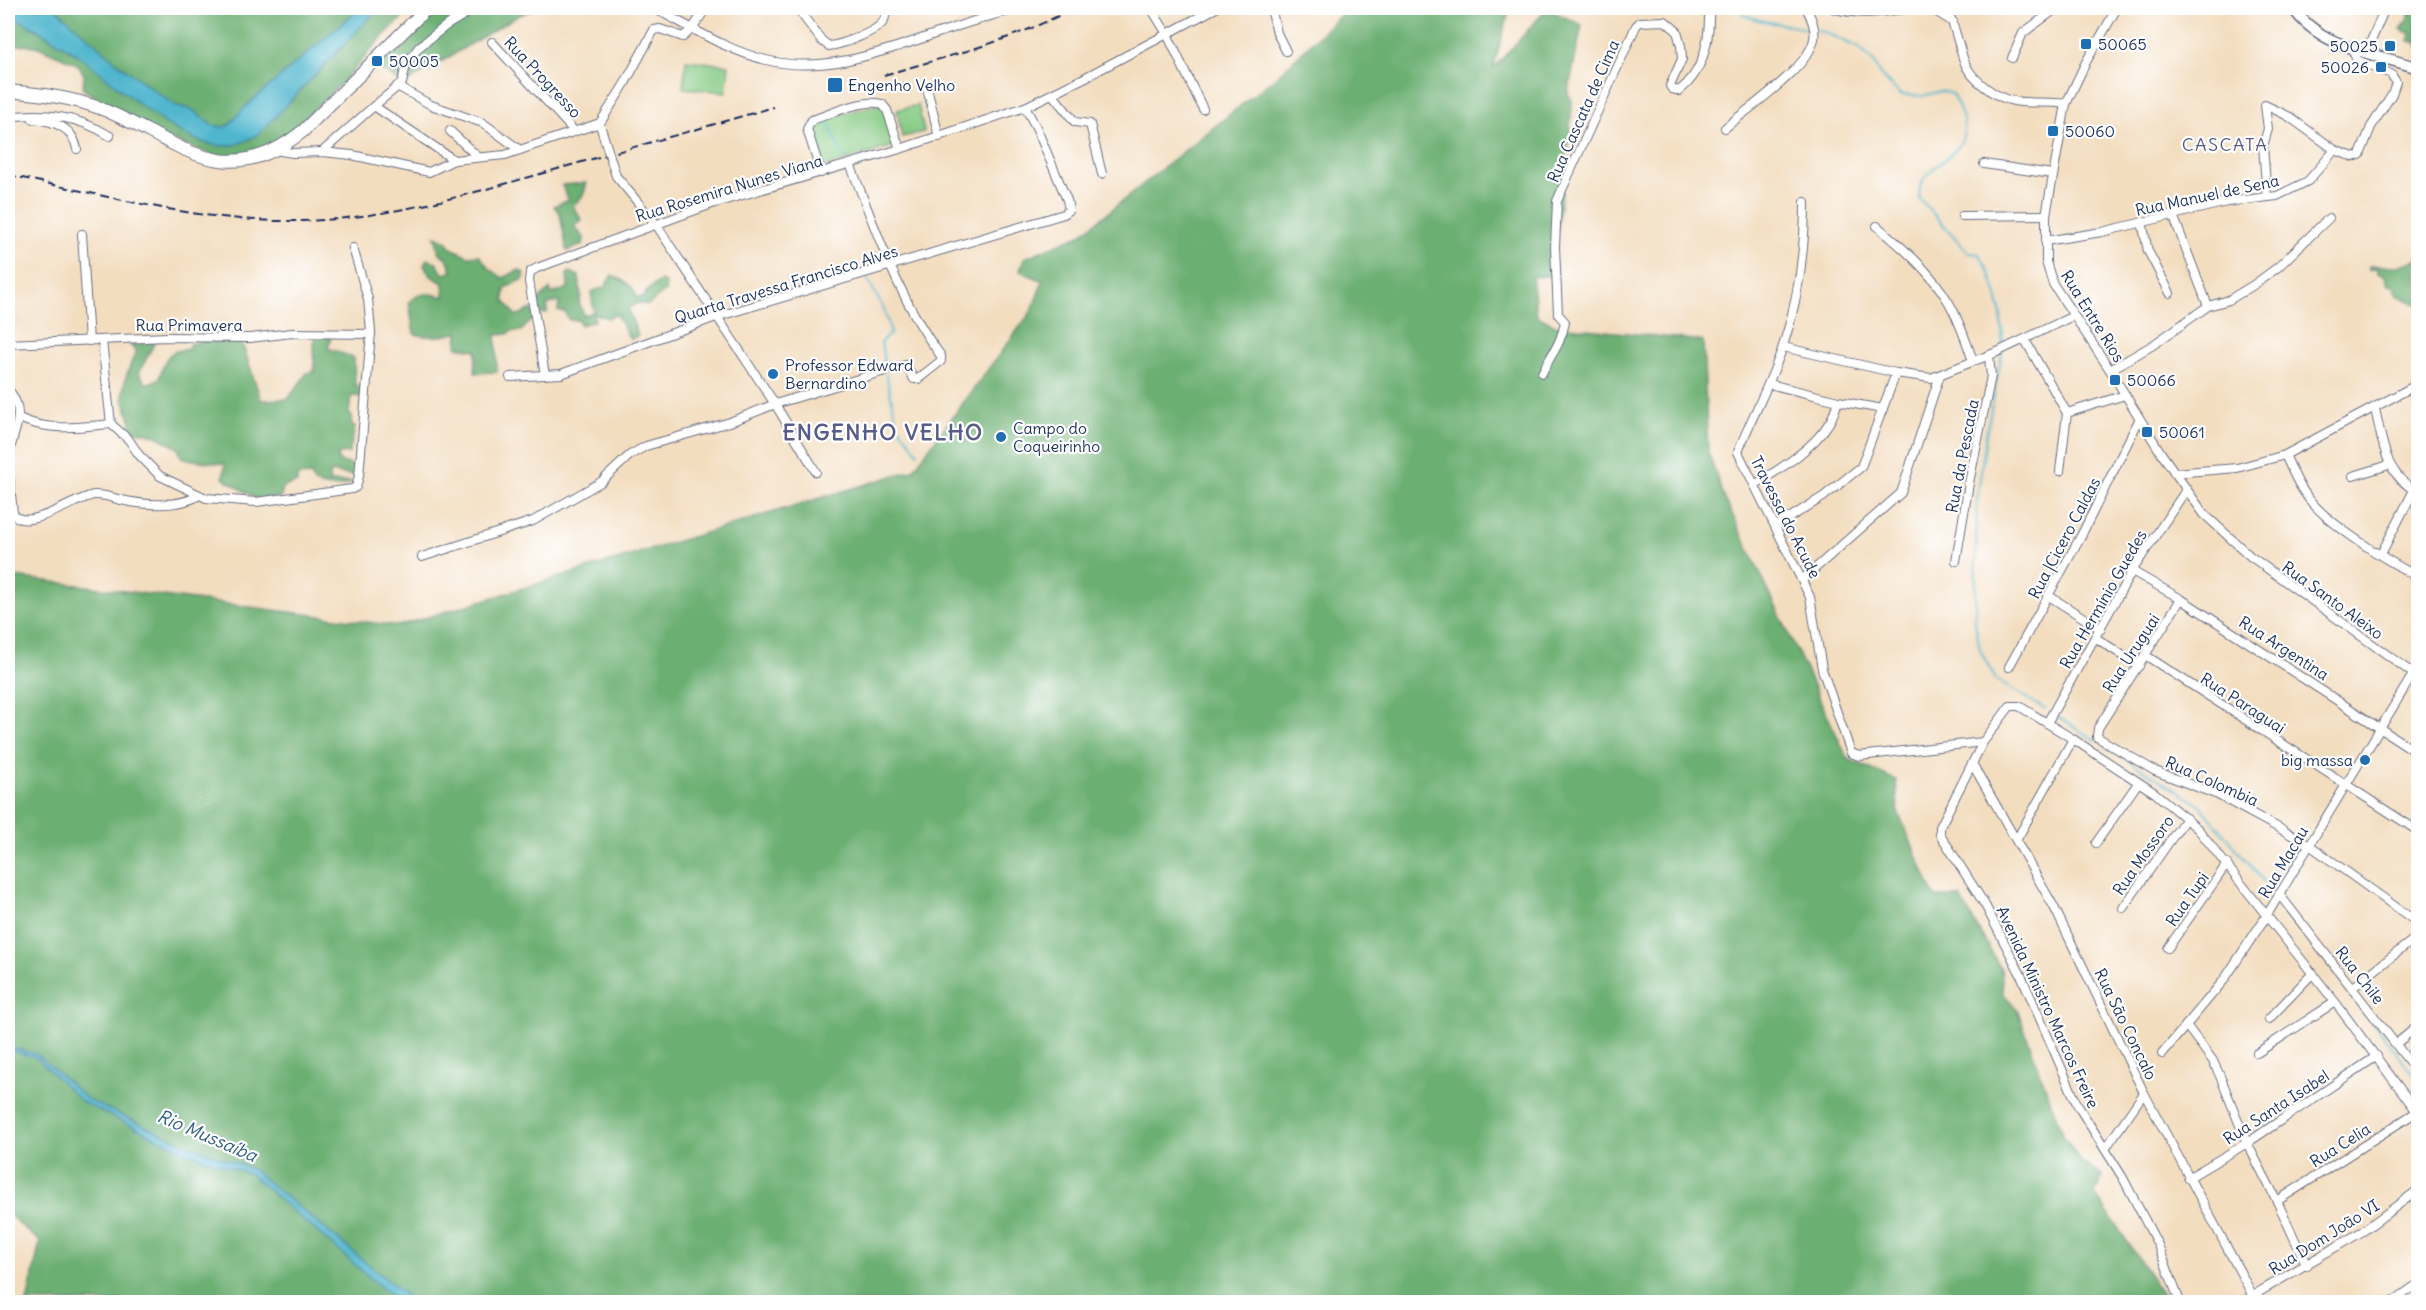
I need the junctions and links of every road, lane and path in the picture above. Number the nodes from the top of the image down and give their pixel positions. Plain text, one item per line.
1 (427, 8) edge
2 (476, 8) edge
3 (654, 8) edge
4 (706, 8) edge
5 (797, 8) edge
6 (885, 8) edge
7 (1020, 8) edge
8 (1151, 8) edge
9 (1216, 8) edge
10 (1270, 8) edge
11 (1709, 8) edge
12 (1806, 8) edge
13 (1832, 8) edge
14 (1921, 8) edge
15 (1946, 8) edge
16 (2057, 8) edge
17 (2117, 8) edge
18 (2293, 8) edge
19 (2385, 8) edge
20 (1954, 23) junction
21 (693, 28) junction
22 (1167, 34) junction
23 (492, 42) dead end
24 (840, 44) junction
25 (2351, 47) junction
26 (1286, 51) dead end
27 (2366, 53) junction
28 (2012, 58) dead end
29 (846, 60) junction
30 (2418, 68) edge
31 (397, 86) junction
32 (927, 88) dead end
33 (8, 91) edge
34 (1052, 94) junction
35 (2066, 104) junction
36 (374, 106) junction
37 (1025, 107) junction
38 (1203, 110) dead end
39 (8, 117) edge
40 (600, 125) junction
41 (1725, 128) dead end
42 (450, 131) dead end
43 (574, 131) junction
44 (110, 136) dead end
45 (939, 137) junction
46 (77, 149) dead end
47 (900, 149) junction
48 (274, 150) junction
49 (520, 150) junction
50 (2335, 150) junction
51 (322, 152) junction
52 (477, 156) junction
53 (454, 160) junction
54 (850, 164) junction
55 (1984, 164) dead end
56 (821, 173) junction
57 (1102, 174) dead end
58 (2052, 174) junction
59 (2267, 197) junction
60 (1805, 202) dead end
61 (2046, 215) junction
62 (2173, 215) junction
63 (1962, 216) dead end
64 (2329, 218) dead end
65 (2142, 222) junction
66 (655, 223) junction
67 (1877, 226) dead end
68 (81, 234) dead end
69 (2045, 241) junction
70 (353, 248) dead end
71 (892, 266) junction
72 (2170, 293) dead end
73 (2208, 306) junction
74 (2073, 316) junction
75 (716, 317) junction
76 (370, 334) junction
77 (2025, 340) junction
78 (89, 341) junction
79 (102, 341) junction
80 (8, 344) edge
81 (1783, 347) junction
82 (1993, 354) junction
83 (1973, 361) junction
84 (2110, 370) junction
85 (1542, 373) dead end
86 (1896, 373) junction
87 (545, 375) junction
88 (1941, 375) junction
89 (510, 376) dead end
90 (1768, 384) junction
91 (2418, 384) edge
92 (8, 389) edge
93 (2125, 396) junction
94 (1838, 401) junction
95 (775, 404) junction
96 (1883, 409) junction
97 (2374, 409) junction
98 (2067, 413) junction
99 (19, 418) junction
100 (2139, 420) junction
101 (111, 424) junction
102 (2285, 455) junction
103 (8, 461) edge
104 (2389, 465) junction
105 (8, 467) edge
106 (2060, 471) dead end
107 (816, 472) dead end
108 (2174, 473) junction
109 (2353, 476) dead end
110 (1756, 484) junction
111 (2186, 490) junction
112 (2416, 491) edge
113 (199, 495) junction
114 (1776, 526) junction
115 (2234, 543) joint
116 (2380, 554) junction
117 (422, 557) dead end
118 (1956, 561) dead end
119 (2132, 571) junction
120 (2418, 577) edge
121 (1802, 580) junction
122 (2049, 596) junction
123 (2181, 599) junction
124 (2100, 629) junction
125 (2096, 638) junction
126 (2145, 656) junction
127 (2139, 666) junction
128 (2418, 666) edge
129 (2009, 667) dead end
130 (2416, 675) edge
131 (2102, 721) joint
132 (2047, 723) junction
133 (2382, 728) junction
134 (2073, 739) junction
135 (1983, 742) junction
136 (2418, 753) edge
137 (1973, 765) junction
138 (2138, 783) junction
139 (2345, 785) junction
140 (2186, 818) junction
141 (2418, 831) edge
142 (2017, 839) junction
143 (2096, 843) dead end
144 (2308, 844) junction
145 (2227, 864) junction
146 (2279, 894) junction
147 (2123, 908) dead end
148 (2267, 915) junction
149 (2418, 923) edge
150 (2418, 936) edge
151 (2168, 948) dead end
152 (2313, 973) junction
153 (2352, 988) junction
154 (2335, 1002) junction
155 (2269, 1019) dead end
156 (2186, 1025) junction
157 (2418, 1026) edge
158 (2397, 1043) junction
159 (2257, 1053) dead end
160 (2162, 1054) dead end
161 (2376, 1056) junction
162 (2418, 1073) edge
163 (2144, 1093) junction
164 (2418, 1112) edge
165 (2247, 1143) junction
166 (2105, 1149) junction
167 (2188, 1178) junction
168 (2418, 1190) edge
169 (2277, 1202) junction
170 (2307, 1266) junction
171 (2418, 1284) edge
172 (2253, 1296) junction
173 (2180, 1302) edge
174 (2242, 1302) edge
175 (2394, 1302) edge

1 - 48 main road
2 - 31 street
3 - 21 street
4 - 21 street
5 - 24 street
6 - 24 street
7 - 29 street
8 - 22 street
9 - 22 street, Rua Rosemira Nunes Viana
10 - 26 street
11 - 85 street, Rua Cascata de Cima
12 - 41 street
13 - 14 street
14 - 20 street
15 - 20 street
16 - 28 street
17 - 35 street, Rua Entre Rios
18 - 25 main road
19 - 27 street
20 - 35 street
21 - 29 street
21 - 40 street
22 - 34 street, Rua Rosemira Nunes Viana
22 - 38 street
23 - 43 street, Rua Progresso
24 - 29 street
25 - 27 main road
25 - 50 street
27 - 30 main road
31 - 36 street
31 - 49 street
32 - 45 street
33 - 48 main road
34 - 37 street, Rua Rosemira Nunes Viana
34 - 57 street
35 - 58 street, Rua Entre Rios
36 - 51 street
36 - 53 street
37 - 45 street, Rua Rosemira Nunes Viana
37 - 71 street, Quarta Travessa Francisco Alves
39 - 44 street
39 - 46 street
40 - 43 street
40 - 66 street, bridge
42 - 52 street
43 - 49 street
45 - 47 street, Rua Rosemira Nunes Viana
47 - 54 street, Rua Rosemira Nunes Viana
47 - 56 street
48 - 51 street
49 - 52 street
50 - 59 street, Rua Manuel de Sena
50 - 59 street
51 - 53 street
52 - 53 street
54 - 56 street, Rua Rosemira Nunes Viana
54 - 71 street
55 - 58 street
56 - 66 street, Rua Rosemira Nunes Viana
58 - 61 street, Rua Entre Rios
59 - 62 street, Rua Manuel de Sena
60 - 81 street, Travessa do Acude
61 - 63 street
61 - 69 street, Rua Entre Rios
62 - 65 street, Rua Manuel de Sena
62 - 73 street
64 - 73 street
65 - 69 street, Rua Manuel de Sena
65 - 72 street
66 - 75 street
66 - 87 street, Rua Rosemira Nunes Viana
67 - 83 street
68 - 78 street
69 - 74 street, Rua Entre Rios
70 - 76 street
71 - 75 street, Quarta Travessa Francisco Alves
71 - 95 street
73 - 84 street
74 - 77 street
74 - 84 street, Rua Entre Rios
75 - 87 street, Quarta Travessa Francisco Alves
75 - 95 street
76 - 79 street, Rua Primavera
76 - 113 street
77 - 82 street
77 - 98 street
78 - 79 street, Rua Primavera
78 - 80 street, Rua Primavera
79 - 101 street
81 - 86 street
81 - 90 street, Travessa do Acude
82 - 83 street
82 - 118 street, Rua da Pescada
83 - 88 street
84 - 93 street, Rua Entre Rios
86 - 88 street
86 - 96 street
87 - 89 street, Quarta Travessa Francisco Alves
88 - 121 street
90 - 94 street
90 - 110 street, Travessa do Acude
91 - 97 street
92 - 99 street
93 - 98 street
93 - 100 street, Rua Entre Rios
94 - 96 street
94 - 110 street
95 - 107 street
95 - 117 street
96 - 114 street
97 - 102 street
97 - 104 street
98 - 106 street
99 - 101 street
99 - 103 street
100 - 108 street, Rua Entre Rios
100 - 122 street, Rua |Cicero Caldas
101 - 113 street
102 - 108 street
102 - 116 street
104 - 109 street
104 - 112 street
105 - 113 street
108 - 111 street, Rua Entre Rios
110 - 114 street, Travessa do Acude
111 - 115 street, Rua Entre Rios
111 - 119 street, Rua Hermínio Guedes
112 - 116 street
114 - 121 street, Travessa do Acude
115 - 130 street, Rua Santo Aleixo
116 - 120 street
119 - 123 street, Rua Argentina
119 - 124 street, Rua Hermínio Guedes
121 - 135 street, Travessa do Acude
122 - 124 street
122 - 129 street, Rua |Cicero Caldas
123 - 126 street, Rua Uruguai
123 - 133 street, Rua Argentina
124 - 125 street, Rua Hermínio Guedes
125 - 127 street
125 - 132 street, Rua Hermínio Guedes
126 - 127 street, Rua Uruguai
126 - 139 street, Rua Paraguai
127 - 131 street, Rua Uruguai
128 - 130 street, Rua Macau
130 - 133 street, Rua Macau
131 - 144 street, Rua Colombia
132 - 134 street, Avenida Ministro Marcos Freire
132 - 135 street, Avenida Ministro Marcos Freire
133 - 136 street, Rua Argentina
133 - 139 street, Rua Macau
134 - 138 street, Avenida Ministro Marcos Freire
134 - 142 street
135 - 137 street, Avenida Ministro Marcos Freire
137 - 142 street, Rua São Concalo
137 - 166 street, Avenida Ministro Marcos Freire
138 - 140 street, Avenida Ministro Marcos Freire
138 - 143 street
139 - 141 street, Rua Paraguai
139 - 144 street, Rua Macau
140 - 145 street, Avenida Ministro Marcos Freire
140 - 147 street, Rua Mossoro
142 - 163 street, Rua São Concalo
144 - 146 street, Rua Macau
144 - 149 street, Rua Colombia
145 - 148 street, Avenida Ministro Marcos Freire
145 - 151 street, Rua Tupi
146 - 148 street, Rua Macau
146 - 153 street, Rua Chile
148 - 152 street, Avenida Ministro Marcos Freire
148 - 156 street, Rua Macau
150 - 153 street
152 - 154 street, Avenida Ministro Marcos Freire
152 - 155 street
153 - 158 street, Rua Chile
154 - 159 street
154 - 161 street, Avenida Ministro Marcos Freire
156 - 160 street, Rua Macau
156 - 165 street
157 - 158 street
158 - 162 street, Rua Chile
161 - 164 street, Avenida Ministro Marcos Freire
161 - 165 street, Rua Santa Isabel
163 - 166 street
163 - 167 street, Rua São Concalo
164 - 169 street, Rua Celia
165 - 167 street, Rua Santa Isabel
165 - 169 street
166 - 173 street, Avenida Ministro Marcos Freire
167 - 172 street, Rua São Concalo
168 - 170 street, Rua Dom João VI
169 - 170 street
170 - 172 street, Rua Dom João VI
171 - 175 street
172 - 174 street, Rua Dom João VI

